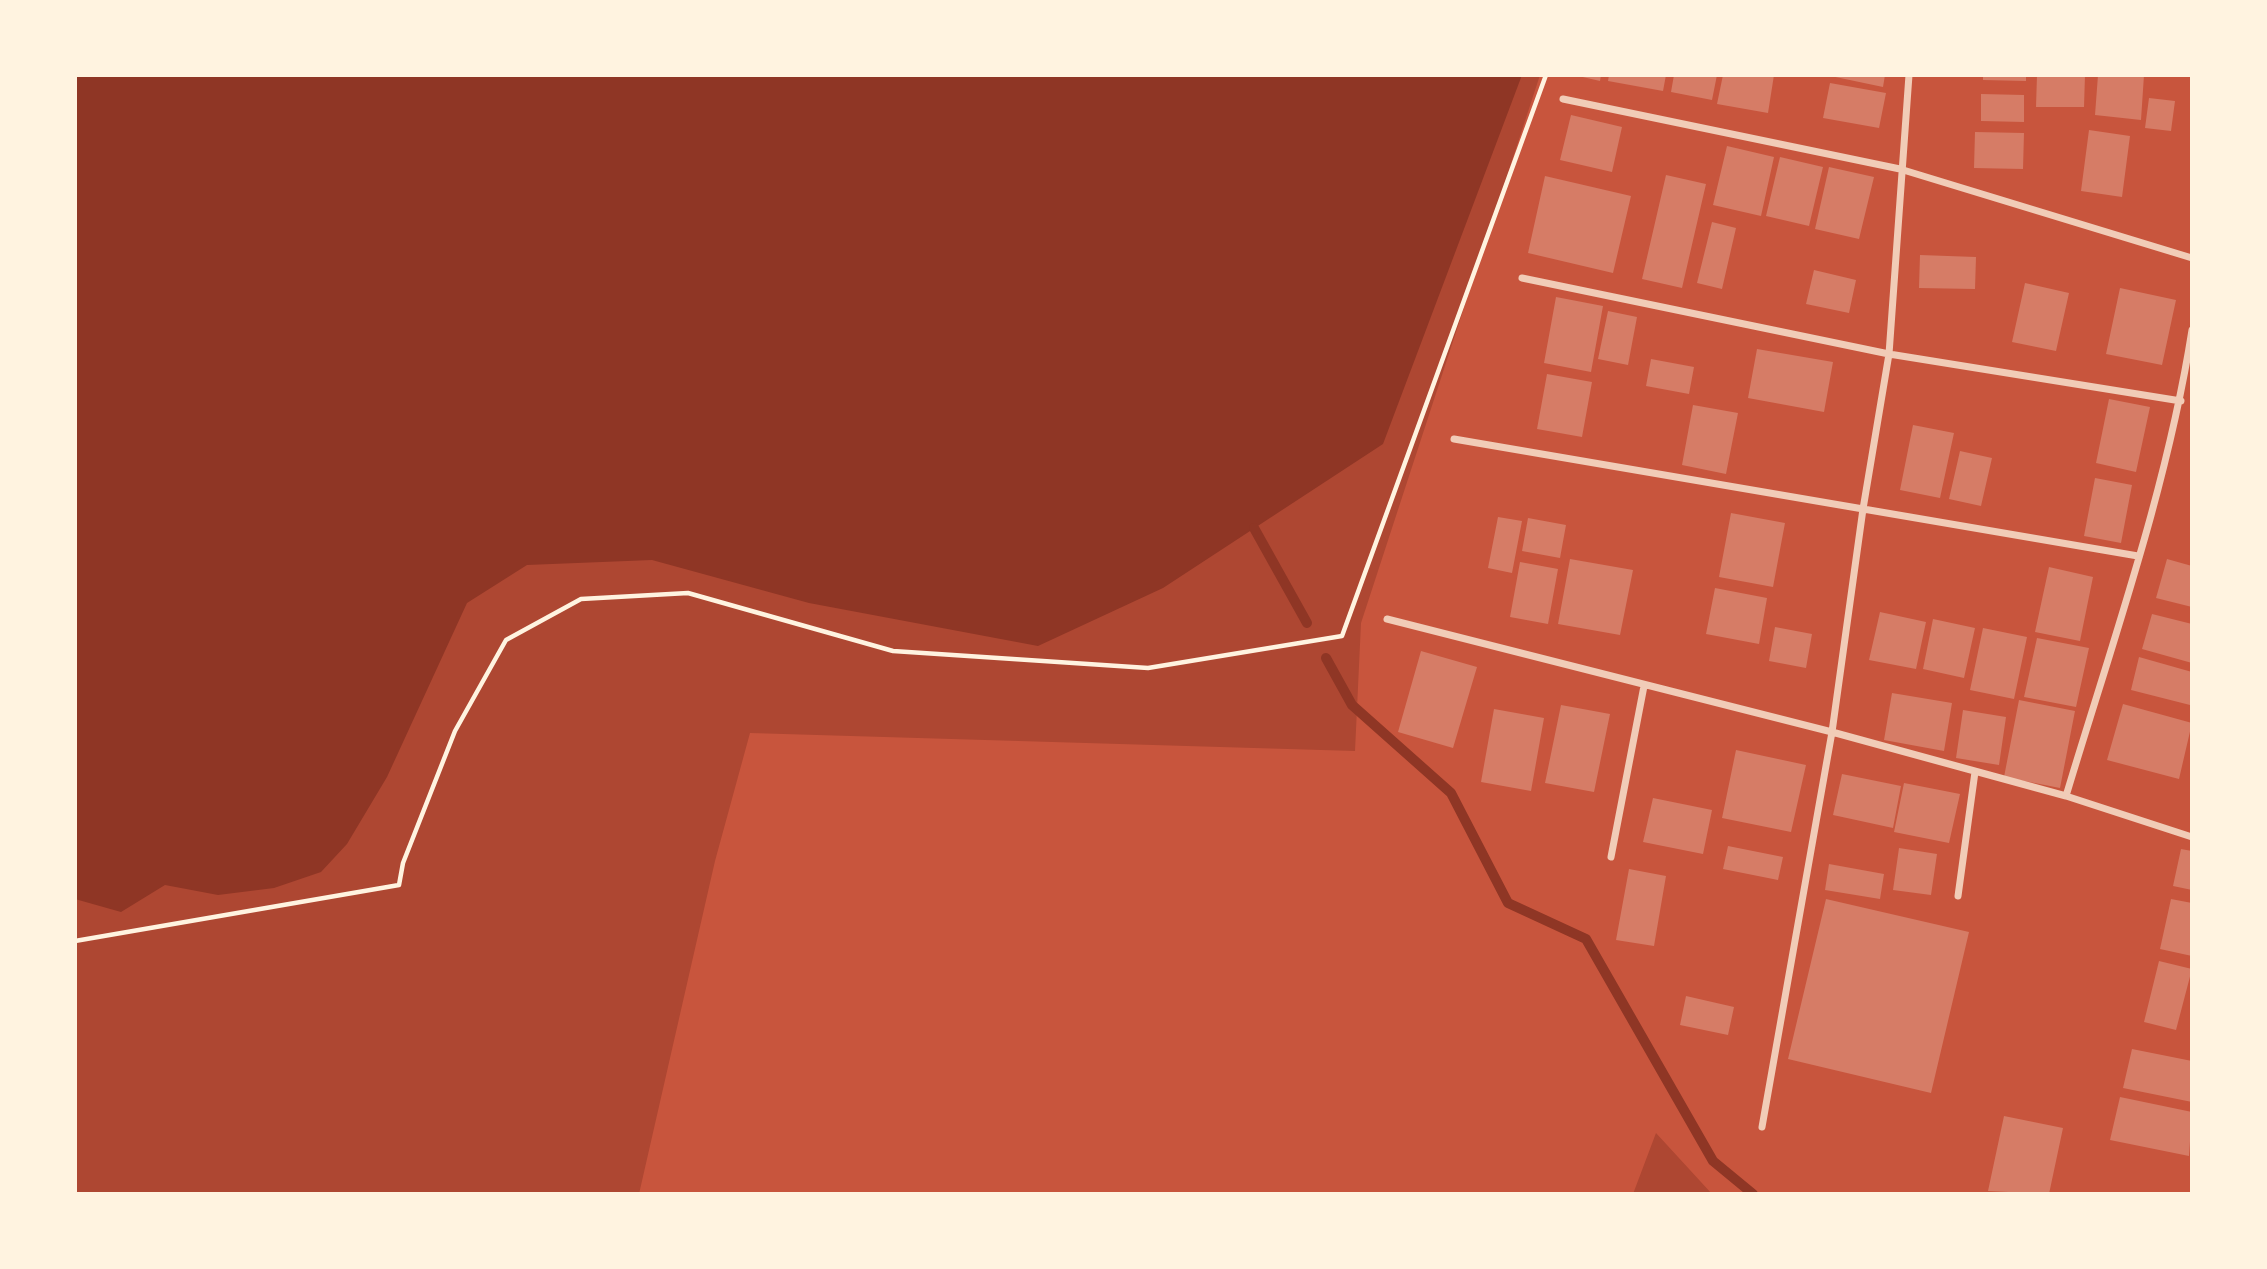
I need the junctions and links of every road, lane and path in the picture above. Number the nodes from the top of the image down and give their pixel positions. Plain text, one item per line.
1 (1546, 75) edge
2 (1909, 75) edge
3 (1563, 99) dead end
4 (1900, 169) junction
5 (2192, 258) edge
6 (1522, 278) dead end
7 (2192, 330) edge
8 (1889, 354) junction
9 (2181, 401) junction
10 (1454, 439) dead end
11 (1863, 509) junction
12 (2138, 555) junction
13 (1387, 618) dead end
14 (1644, 686) junction
15 (1832, 732) junction
16 (1975, 772) junction
17 (2066, 796) junction
18 (2192, 837) edge
19 (1611, 857) dead end
20 (1958, 896) dead end
21 (75, 942) edge
22 (1762, 1127) dead end

1 - 21 path
2 - 4 street
3 - 4 street
4 - 5 street
4 - 8 street
6 - 8 street
7 - 9 street
8 - 9 street
8 - 11 street
9 - 12 street
10 - 11 street
11 - 12 street
11 - 15 street
12 - 17 street
13 - 14 street
14 - 15 street
14 - 19 street
15 - 16 street
15 - 22 street
16 - 17 street
16 - 20 street
17 - 18 street

